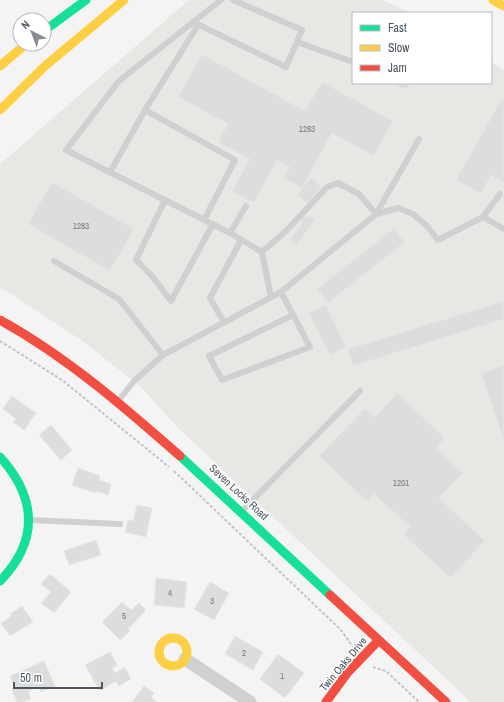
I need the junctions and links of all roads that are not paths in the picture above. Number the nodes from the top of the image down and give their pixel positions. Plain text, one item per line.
1 (86, 0) edge
2 (124, 0) edge
3 (221, 0) edge
4 (233, 0) edge
5 (493, 0) edge
6 (504, 6) edge
7 (195, 24) junction
8 (52, 25) edge
9 (297, 42) junction
10 (17, 52) edge
11 (352, 62) edge
12 (0, 66) edge
13 (0, 110) edge
14 (145, 110) junction
15 (418, 139) dead end
16 (110, 172) junction
17 (500, 194) dead end
18 (165, 200) junction
19 (246, 206) dead end
20 (376, 214) junction
21 (483, 217) junction
22 (204, 220) junction
23 (213, 224) junction
24 (504, 228) edge
25 (230, 233) junction
26 (241, 240) junction
27 (262, 252) junction
28 (54, 261) dead end
29 (281, 292) junction
30 (271, 297) junction
31 (293, 315) junction
32 (0, 320) edge
33 (224, 322) junction
34 (163, 355) junction
35 (360, 391) dead end
36 (118, 401) junction
37 (0, 457) edge
38 (242, 511) junction
39 (30, 520) junction
40 (120, 524) dead end
41 (0, 581) edge
42 (378, 641) junction
43 (185, 659) dead end
44 (250, 702) edge
45 (326, 702) edge
46 (446, 702) edge

1 - 8 main road
2 - 13 main road
3 - 7 lane
4 - 9 lane
5 - 6 main road
7 - 9 lane
7 - 14 lane
7 - 16 lane
9 - 11 lane
10 - 12 main road
14 - 16 lane
14 - 22 lane
15 - 20 lane
16 - 18 lane
17 - 21 lane
18 - 22 lane
18 - 23 lane
19 - 25 lane
20 - 21 lane
20 - 27 lane
20 - 29 lane
21 - 24 lane
22 - 23 lane
23 - 25 lane
25 - 26 lane
26 - 27 lane
26 - 33 lane
27 - 30 lane
28 - 34 lane
29 - 30 lane
29 - 31 lane
30 - 33 lane
31 - 31 lane
32 - 36 main road, Seven Locks Road
33 - 34 lane
34 - 36 lane
35 - 38 lane
36 - 38 main road, Seven Locks Road
37 - 39 main road
38 - 42 main road, Seven Locks Road
39 - 40 lane
39 - 41 main road
42 - 45 main road, Twin Oaks Drive
42 - 46 main road, Seven Locks Road
43 - 44 street

